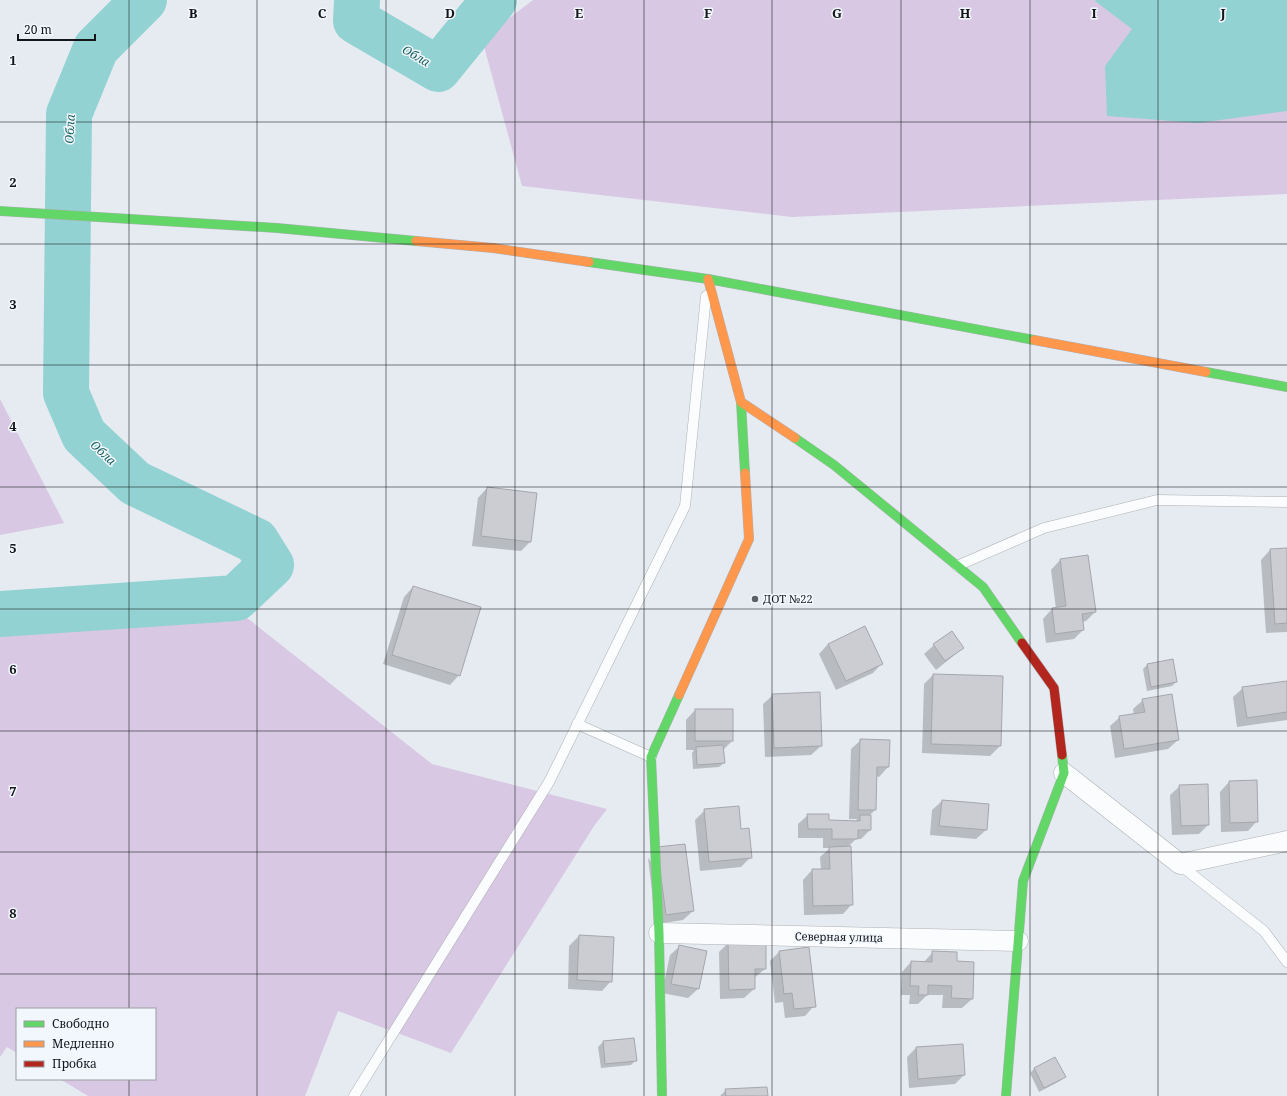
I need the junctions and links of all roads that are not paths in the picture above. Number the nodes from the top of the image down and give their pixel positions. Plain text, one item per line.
1 (0, 210) edge
2 (708, 279) junction
3 (1287, 387) edge
4 (741, 402) junction
5 (1287, 502) edge
6 (957, 566) junction
7 (577, 724) junction
8 (651, 757) junction
9 (1064, 773) junction
10 (1287, 841) edge
11 (1180, 864) junction
12 (659, 933) junction
13 (1018, 941) junction
14 (1287, 962) edge
15 (354, 1096) edge
16 (662, 1096) edge
17 (1006, 1096) edge

1 - 2 street
2 - 3 street
2 - 4 street
2 - 7 lane
4 - 6 street
4 - 8 street
5 - 6 lane
6 - 9 street
7 - 8 lane
7 - 15 lane
8 - 12 street
9 - 11 street
9 - 13 street
10 - 11 street
11 - 14 lane
12 - 13 street, Северная улица
12 - 16 street
13 - 17 street

